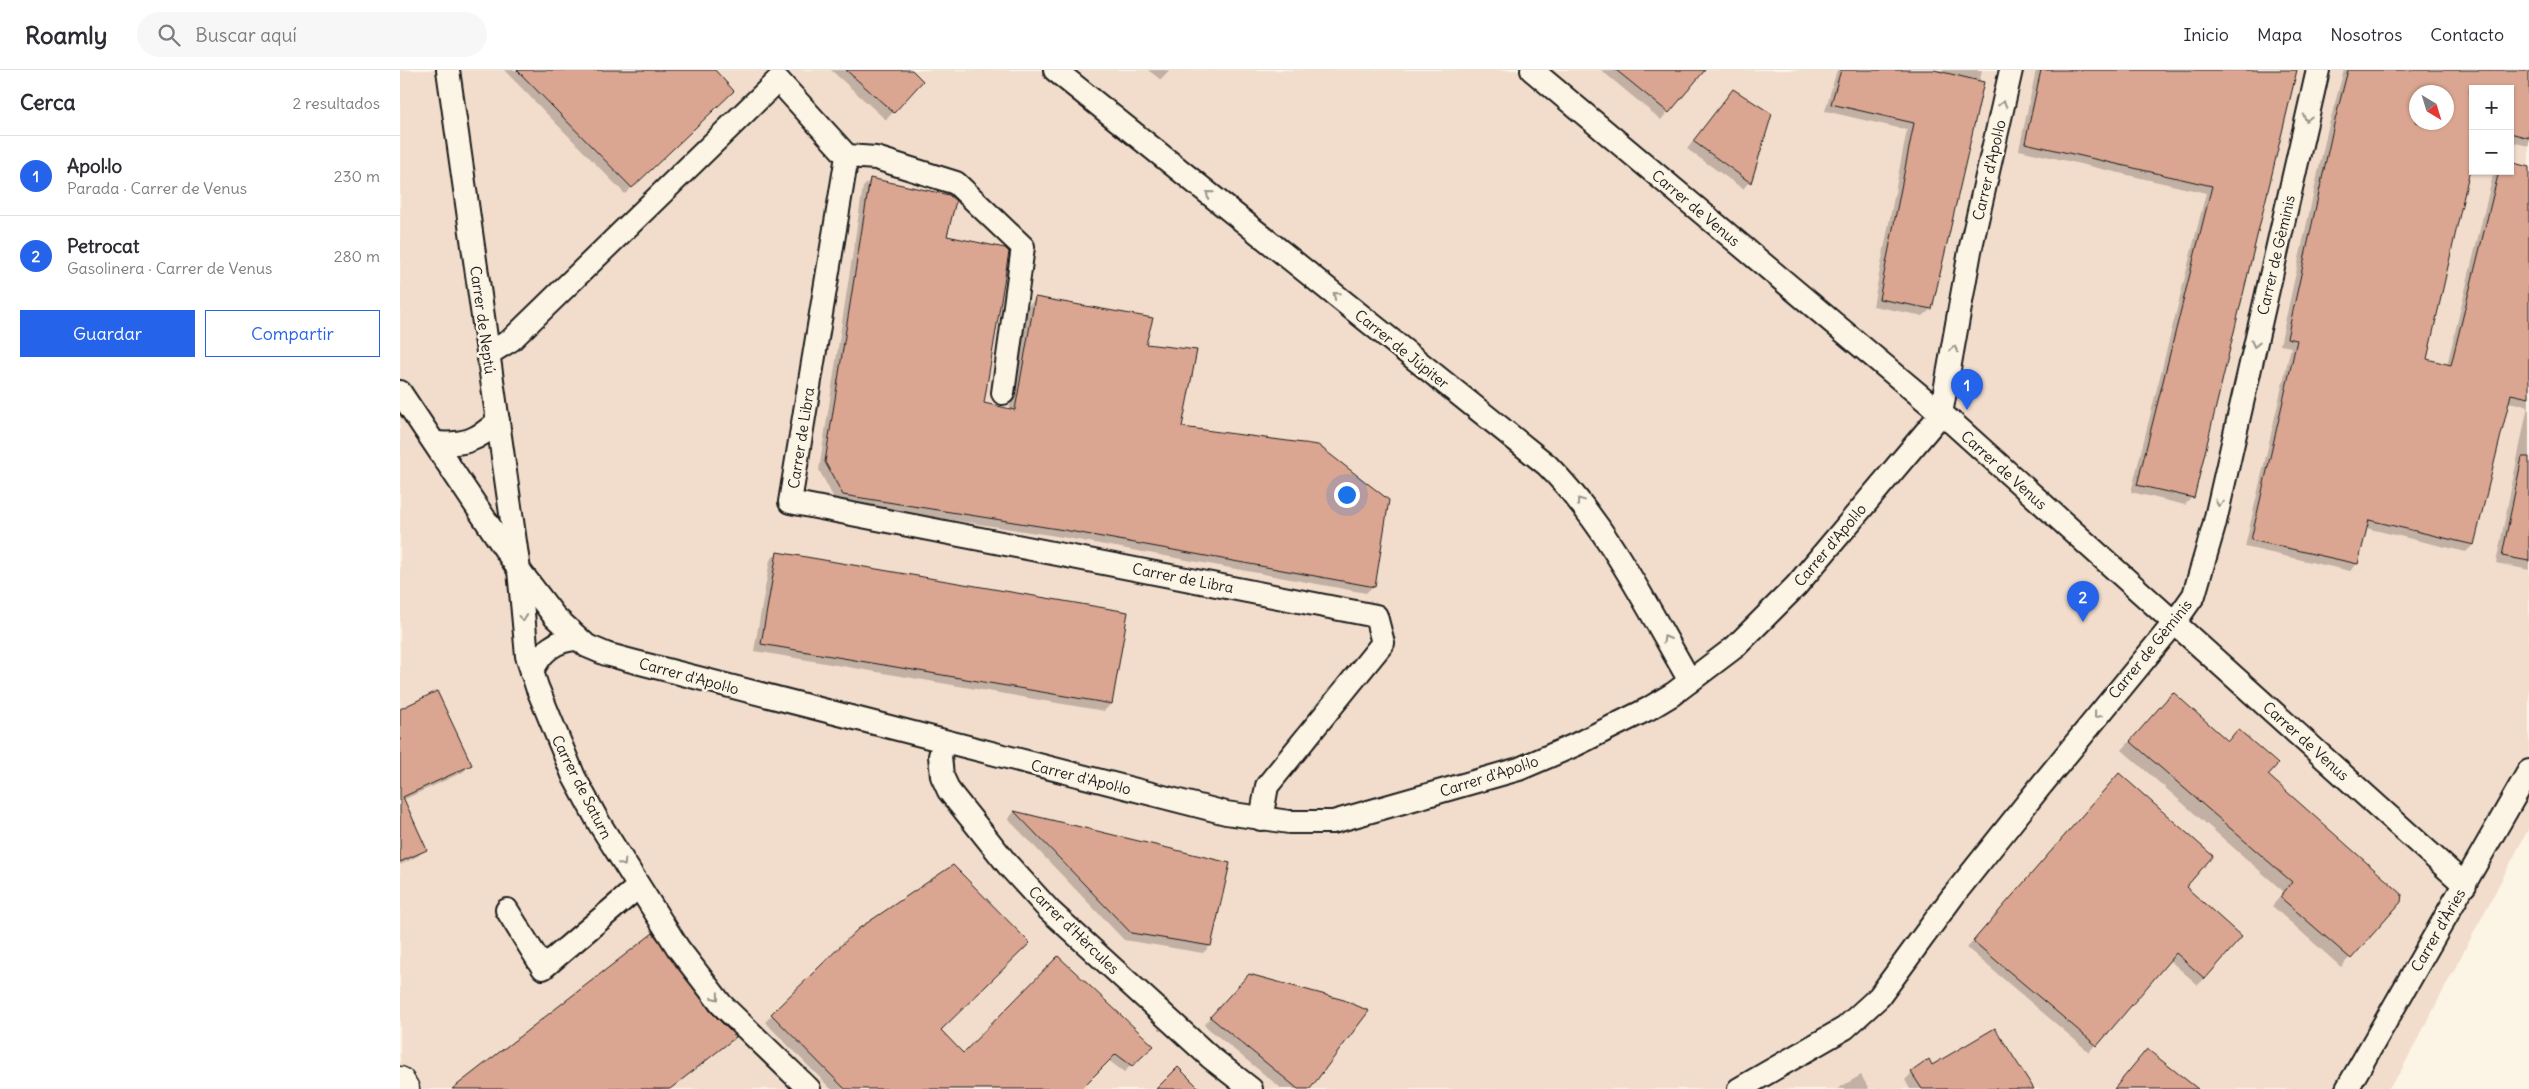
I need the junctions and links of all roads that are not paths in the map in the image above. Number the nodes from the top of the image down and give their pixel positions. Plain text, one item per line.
1 (448, 70) edge
2 (1055, 70) edge
3 (1532, 70) edge
4 (2011, 70) edge
5 (2318, 70) edge
6 (847, 156) junction
7 (488, 354) junction
8 (400, 392) edge
9 (1003, 393) dead end
10 (1941, 414) junction
11 (498, 421) junction
12 (435, 443) junction
13 (519, 570) junction
14 (2175, 622) junction
15 (578, 639) junction
16 (532, 673) junction
17 (1690, 681) junction
18 (944, 742) junction
19 (2529, 771) edge
20 (1261, 819) junction
21 (2464, 885) junction
22 (638, 887) junction
23 (507, 910) dead end
24 (400, 1082) edge
25 (405, 1089) edge
26 (809, 1089) edge
27 (1251, 1089) edge
28 (1739, 1089) edge
29 (2347, 1089) edge

1 - 7 street, Carrer de Neptú
17 -> 2 street, Carrer de Júpiter
3 - 10 street, Carrer de Venus
10 -> 4 street, Carrer d'Apol·lo
5 -> 14 street, Carrer de Gèminis
6 - 7 street
6 - 9 street
6 - 20 street, Carrer de Libra
7 - 11 street, Carrer de Neptú
8 - 12 street, Carrer de Saturn
10 - 14 street, Carrer de Venus
10 - 17 street, Carrer d'Apol·lo
11 - 12 street
11 - 13 street, Carrer de Neptú
12 - 13 street, Carrer de Saturn
13 - 15 street, Carrer d'Apol·lo
13 -> 16 street, Carrer de Saturn
14 - 21 street, Carrer de Venus
14 -> 28 street, Carrer de Gèminis
15 - 16 street
15 - 18 street, Carrer d'Apol·lo
16 -> 22 street, Carrer de Saturn
17 - 20 street, Carrer d'Apol·lo
18 - 20 street, Carrer d'Apol·lo
18 - 27 street, Carrer d'Hèrcules
19 - 21 street, Carrer d'Àries
21 - 29 street, Carrer d'Àries
22 - 23 street
22 -> 26 street, Carrer de Saturn
24 - 25 main road

